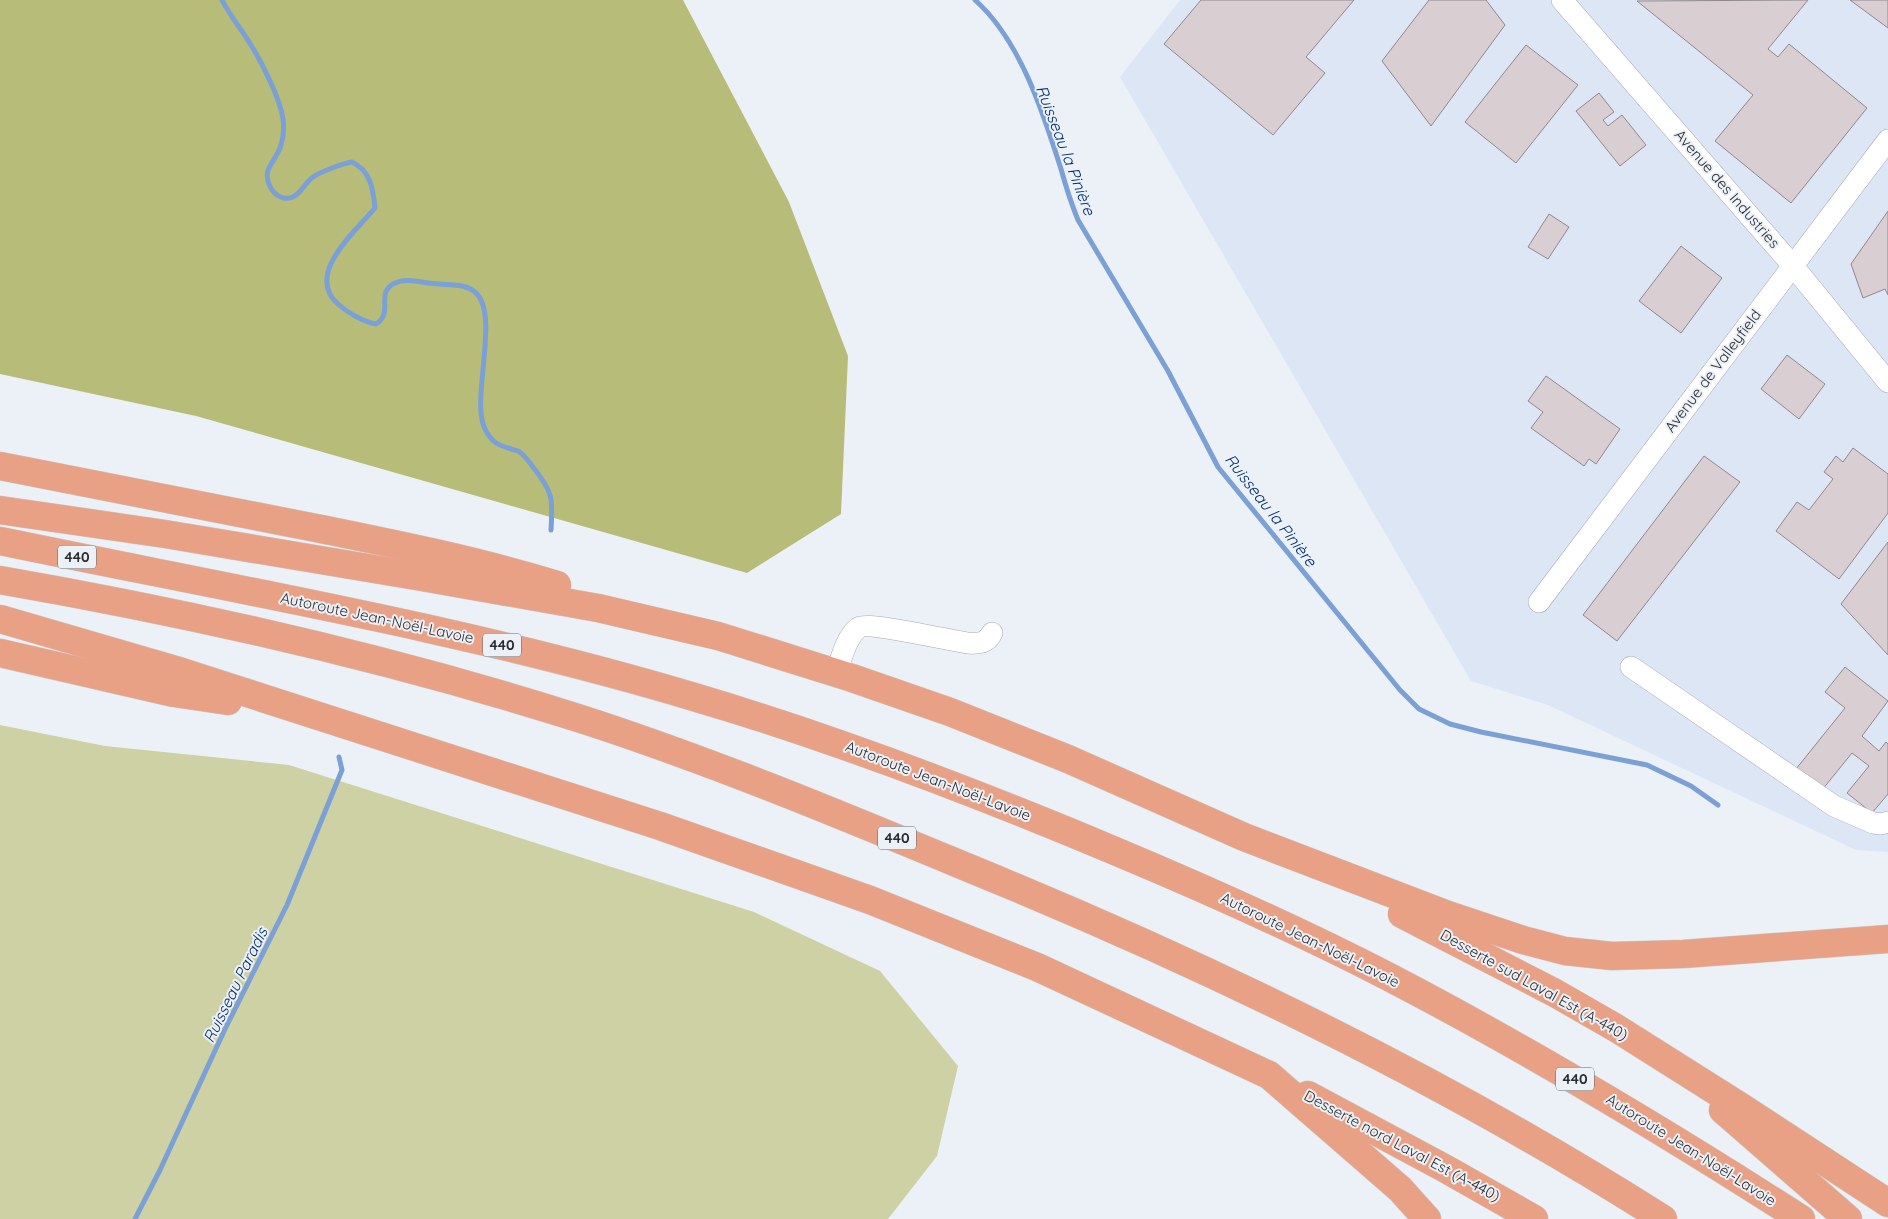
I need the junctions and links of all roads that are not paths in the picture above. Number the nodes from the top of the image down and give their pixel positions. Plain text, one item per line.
1 (1573, 5) edge
2 (1888, 140) edge
3 (1793, 266) junction
4 (1888, 382) edge
5 (0, 466) edge
6 (0, 510) edge
7 (0, 541) edge
8 (0, 580) edge
9 (1539, 602) dead end
10 (0, 619) edge
11 (992, 633) dead end
12 (718, 636) junction
13 (0, 653) edge
14 (1631, 667) dead end
15 (836, 673) junction
16 (306, 712) junction
17 (1888, 822) edge
18 (1244, 837) junction
19 (1888, 939) edge
20 (1670, 1062) junction
21 (1269, 1075) junction
22 (1888, 1203) edge
23 (1427, 1219) edge
24 (1534, 1219) edge
25 (1663, 1219) edge
26 (1801, 1219) edge
27 (1848, 1219) edge

1 - 3 street, Avenue des Industries
2 - 3 street, Avenue de Valleyfield
3 - 4 street, Avenue des Industries
3 - 9 street, Avenue de Valleyfield
5 - 12 highway
6 - 12 highway
7 - 26 highway, Autoroute Jean-Noël-Lavoie / 440
8 - 25 highway, 440
10 - 16 highway
11 - 15 street
12 - 15 highway
13 - 16 highway
14 - 17 street
15 - 18 highway
16 - 21 highway
18 - 19 highway
18 - 20 highway, Desserte sud Laval Est (A-440)
20 - 22 highway, Desserte sud Laval Est (A-440)
20 - 27 highway
21 - 23 highway
21 - 24 highway, Desserte nord Laval Est (A-440)

